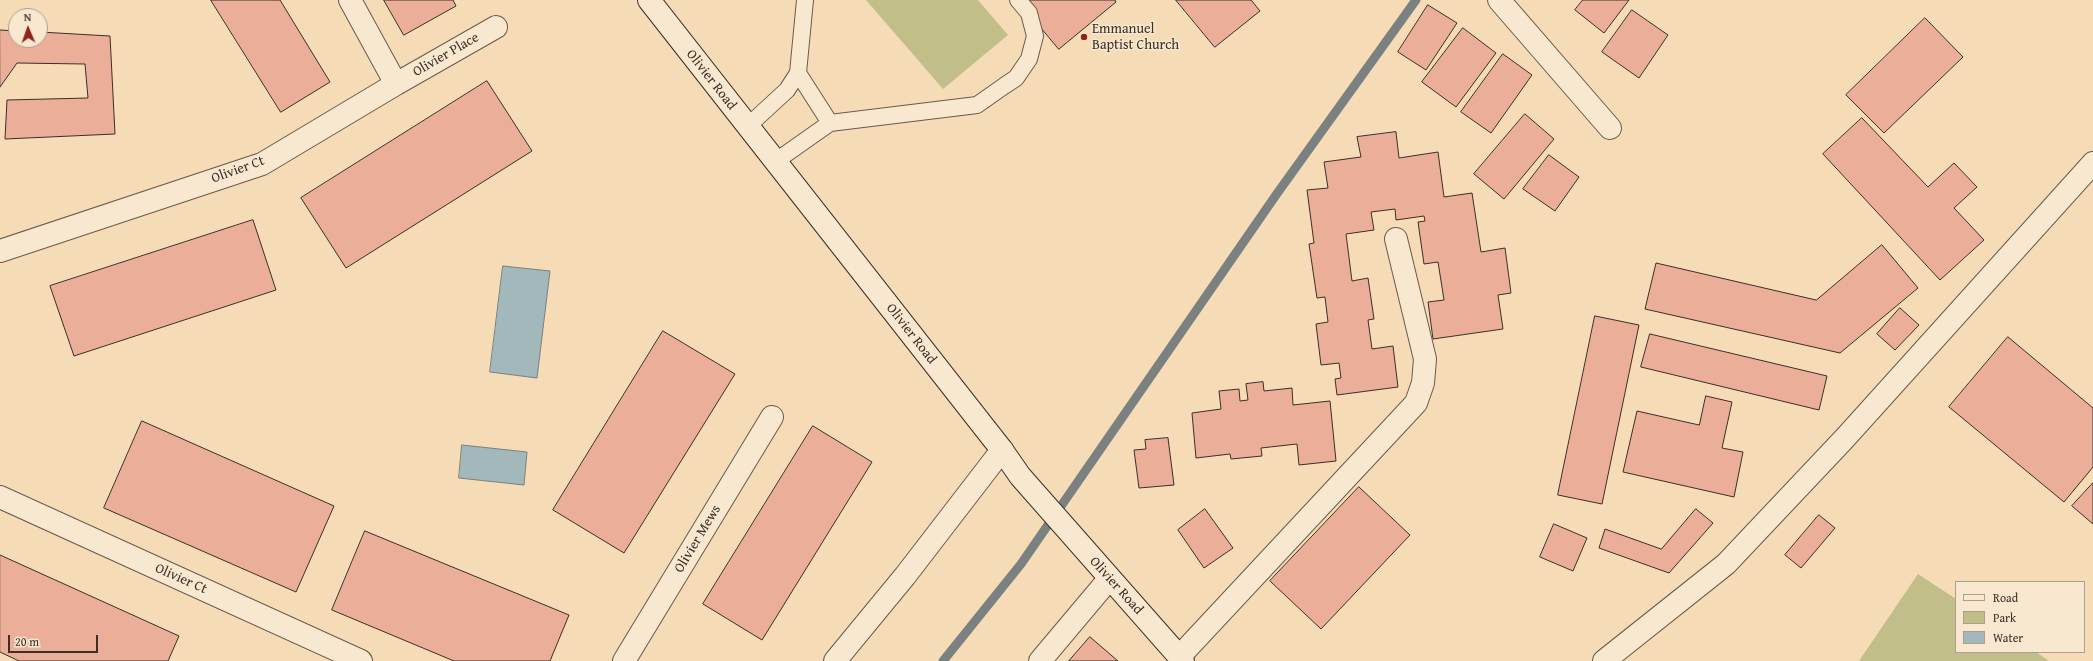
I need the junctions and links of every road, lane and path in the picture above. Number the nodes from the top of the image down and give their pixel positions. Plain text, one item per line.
1 (350, 0) edge
2 (649, 0) edge
3 (805, 0) edge
4 (1018, 0) edge
5 (1499, 0) edge
6 (496, 27) dead end
7 (798, 73) junction
8 (396, 84) junction
9 (830, 123) junction
10 (748, 126) junction
11 (1610, 128) dead end
12 (776, 161) junction
13 (2093, 163) edge
14 (1396, 239) dead end
15 (0, 251) edge
16 (772, 417) dead end
17 (1002, 450) junction
18 (0, 497) edge
19 (1110, 579) junction
20 (1181, 659) edge
21 (361, 661) edge
22 (624, 661) edge
23 (834, 661) edge
24 (1040, 661) edge
25 (1604, 661) edge

1 - 8 street
2 - 10 street, Olivier Road
3 - 7 lane
4 - 9 lane
5 - 11 street
6 - 8 street, Olivier Place
7 - 9 lane
7 - 10 lane
8 - 15 street, Olivier Ct
9 - 12 lane
10 - 12 street, Olivier Road
12 - 17 street, Olivier Road
13 - 25 street
14 - 20 street
16 - 22 street, Olivier Mews
17 - 19 street, Olivier Road
17 - 23 street
18 - 21 street, Olivier Ct
19 - 20 street, Olivier Road
19 - 24 street

